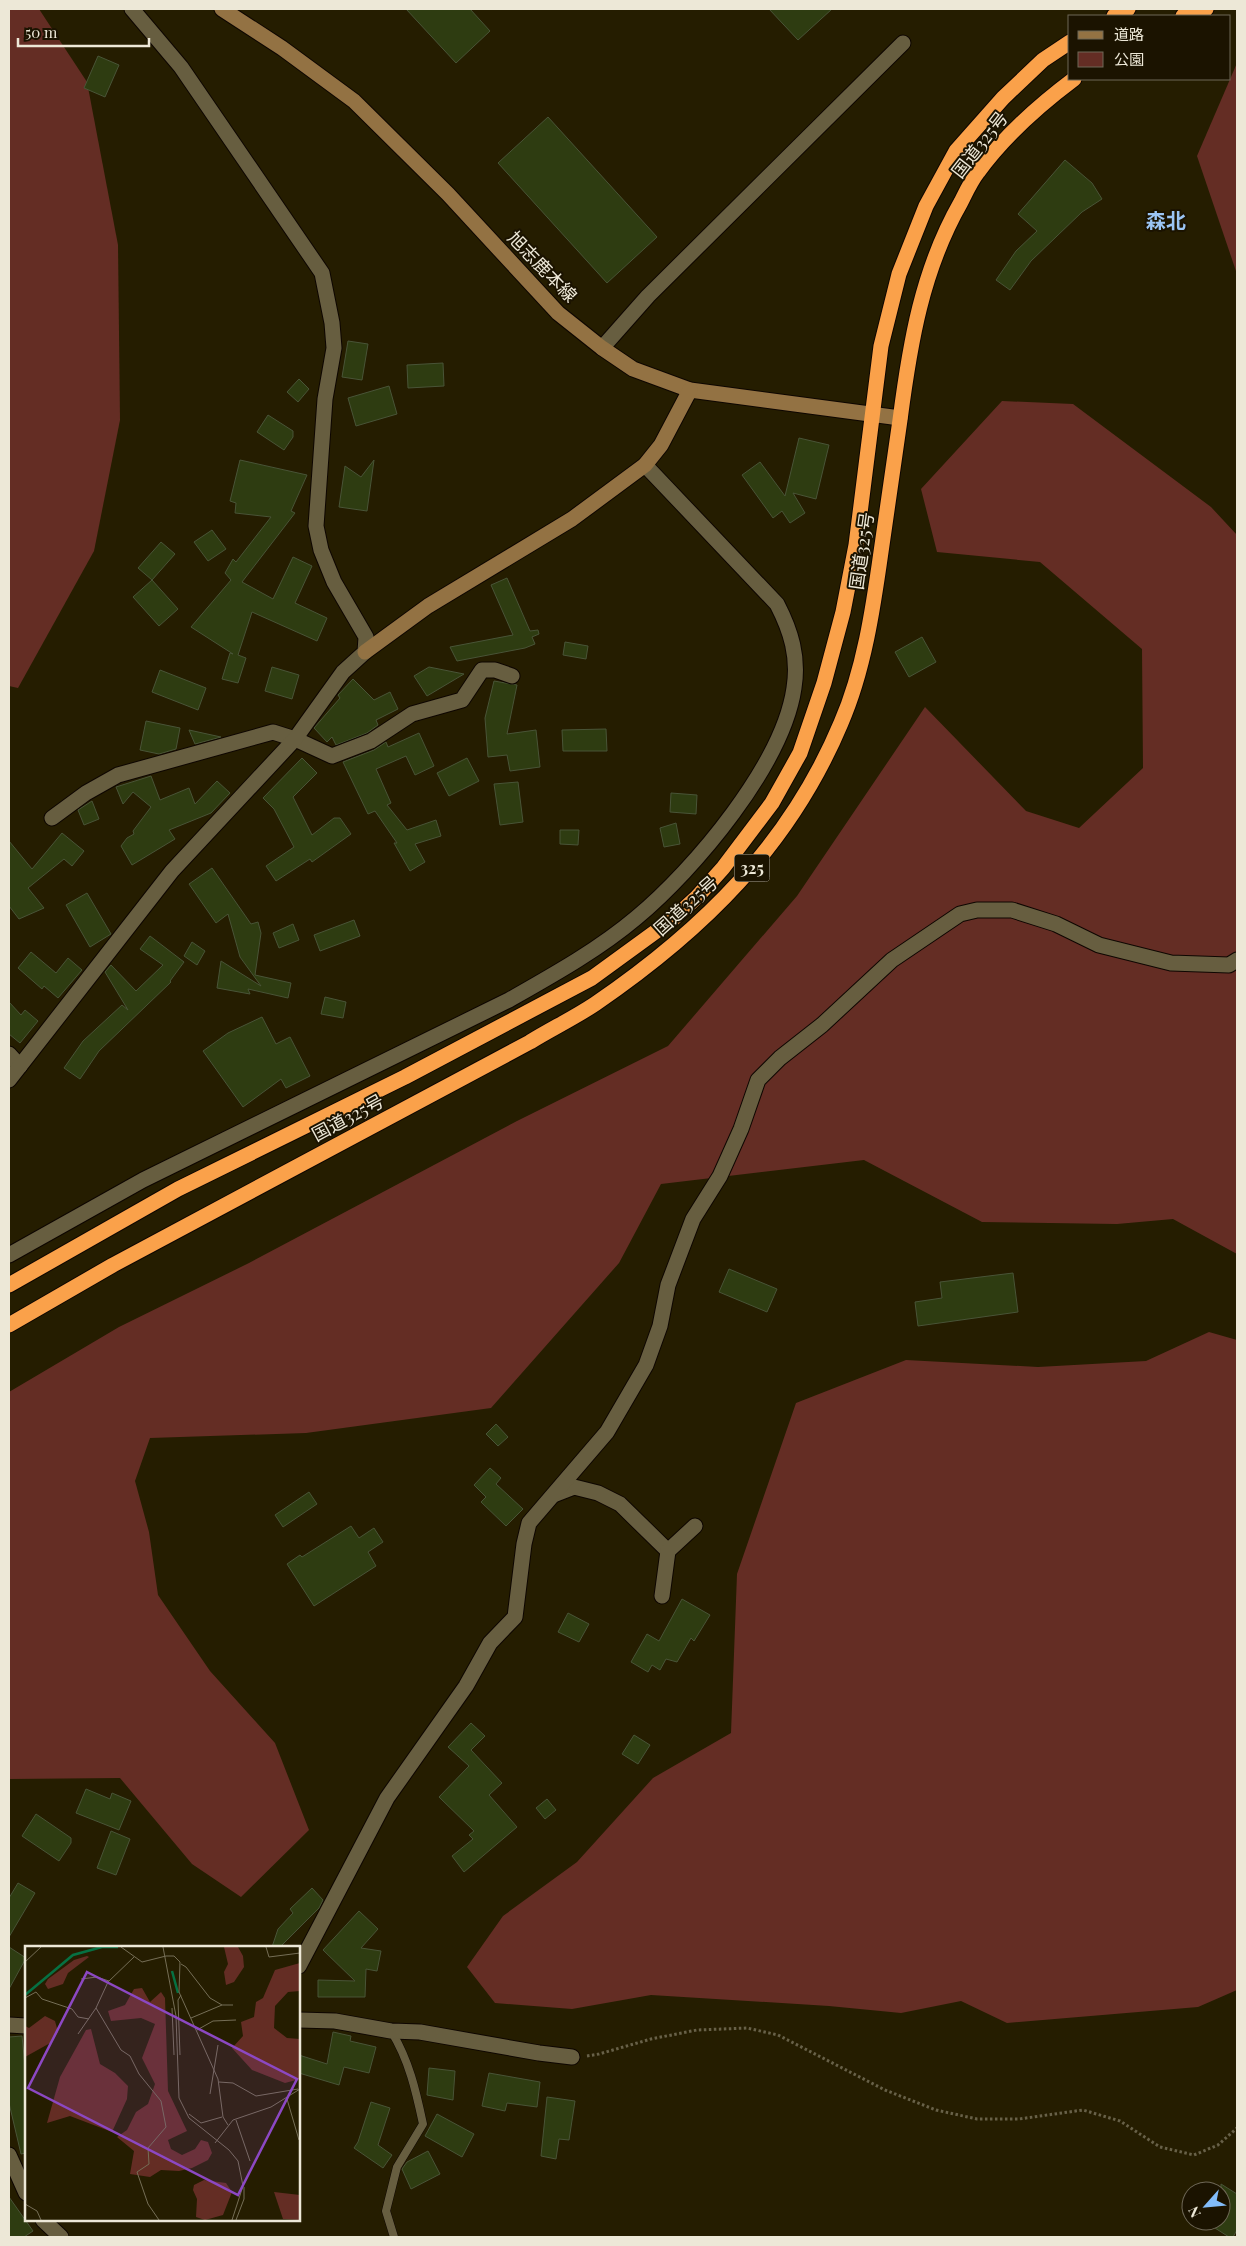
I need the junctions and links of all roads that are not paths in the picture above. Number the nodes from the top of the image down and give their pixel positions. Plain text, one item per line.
1 (132, 9) edge
2 (222, 9) edge
3 (1128, 9) edge
4 (1206, 9) edge
5 (1116, 15) edge
6 (1187, 15) edge
7 (903, 43) dead end
8 (1068, 43) edge
9 (1073, 80) edge
10 (602, 348) junction
11 (690, 390) junction
12 (872, 413) junction
13 (900, 418) junction
14 (645, 465) junction
15 (365, 652) junction
16 (512, 676) dead end
17 (295, 739) junction
18 (52, 818) dead end
19 (1237, 960) edge
20 (9, 1054) edge
21 (20, 1066) junction
22 (9, 1080) edge
23 (9, 1255) edge
24 (9, 1285) edge
25 (9, 1325) edge
26 (550, 1497) junction
27 (695, 1526) dead end
28 (668, 1551) junction
29 (662, 1596) dead end
30 (300, 1964) edge
31 (300, 2020) edge
32 (9, 2025) edge
33 (25, 2026) edge
34 (391, 2031) junction
35 (572, 2057) road end
36 (9, 2155) edge
37 (25, 2191) edge
38 (43, 2221) edge
39 (61, 2237) edge
40 (394, 2237) edge

1 - 15 street
2 - 10 main road, 旭志鹿本線
3 - 5 highway
4 - 6 highway
7 - 10 street
8 - 12 highway, 国道325号 / 325
9 - 13 highway, 国道325号 / 325
10 - 11 main road, 旭志鹿本線
11 - 12 main road, 旭志鹿本線
11 - 14 main road
12 - 13 main road, 旭志鹿本線
12 - 24 highway, 国道325号 / 325
13 - 25 highway, 国道325号 / 325
14 - 15 main road
14 - 23 street
15 - 17 street
16 - 17 street
17 - 18 street
17 - 21 street
19 - 26 street
20 - 21 street
21 - 22 street
26 - 28 street
26 - 30 street
27 - 28 street
28 - 29 street
31 - 34 street
32 - 33 street
34 - 35 street
34 - 40 lane
36 - 37 street
38 - 39 street

